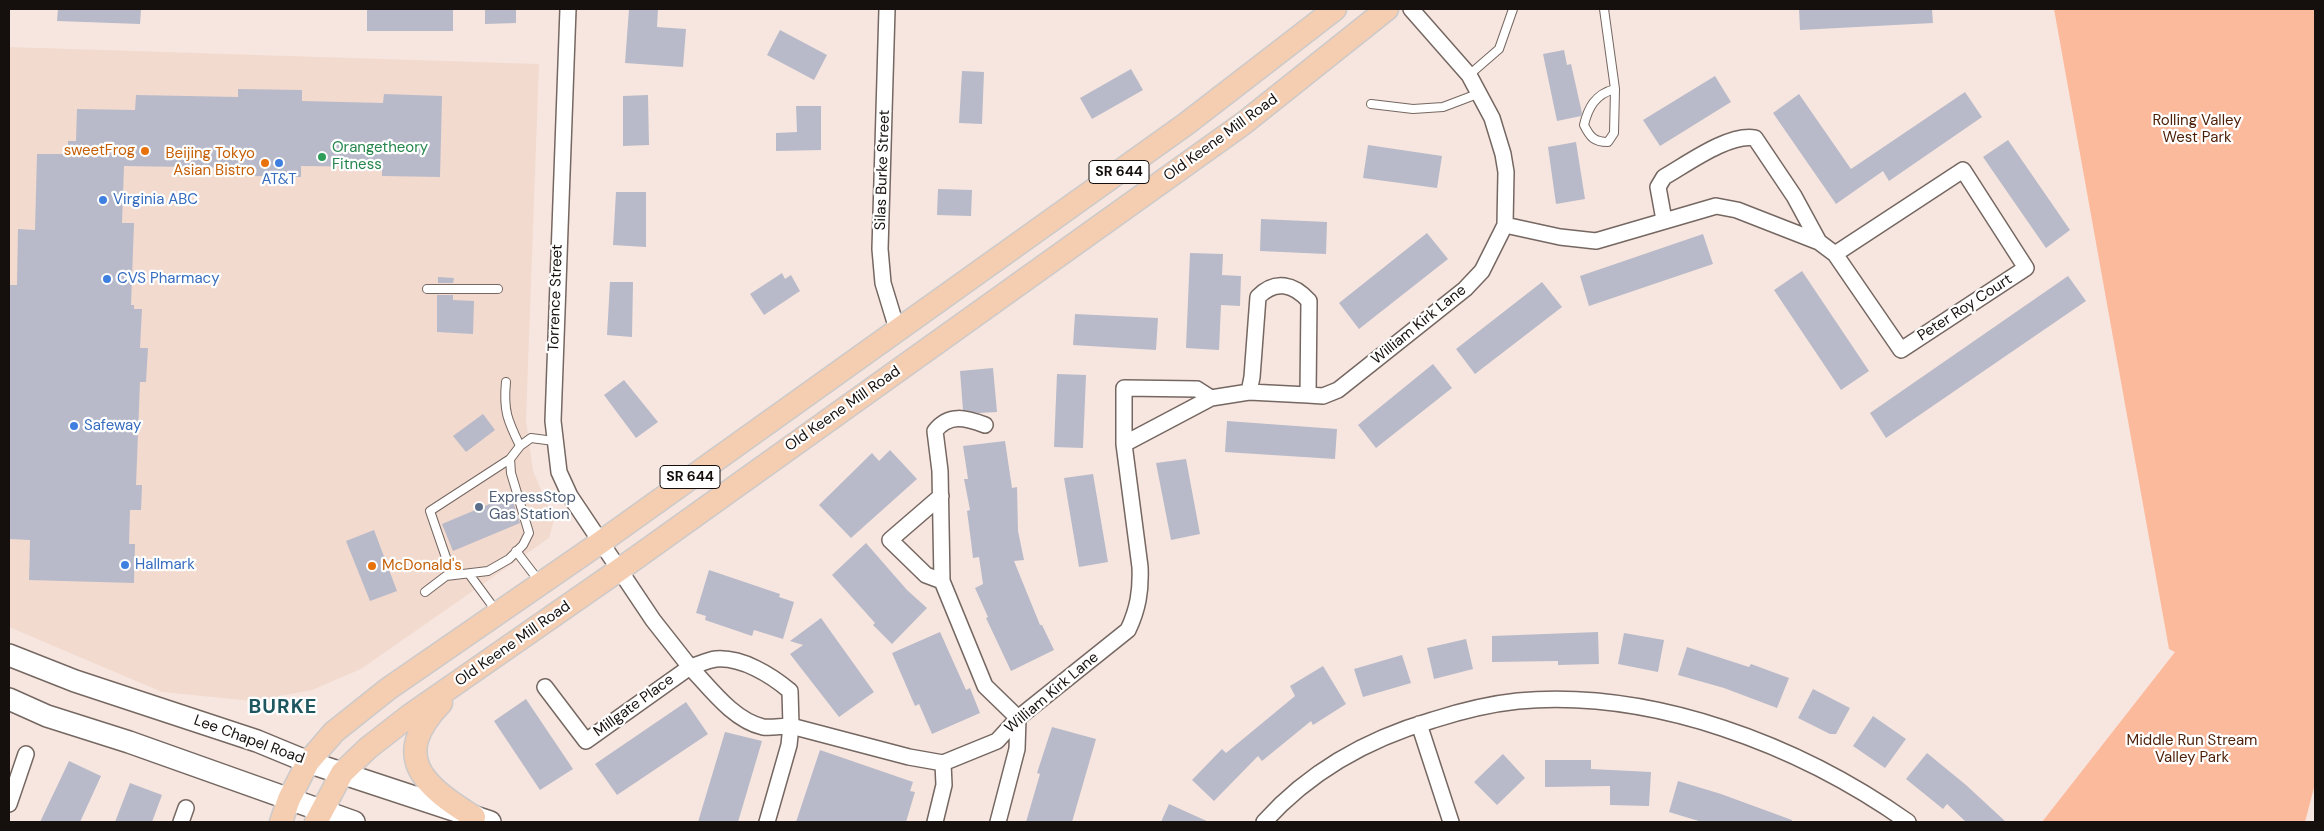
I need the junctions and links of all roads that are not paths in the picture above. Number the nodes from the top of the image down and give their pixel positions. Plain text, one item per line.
1 (568, 9) edge
2 (887, 9) edge
3 (1335, 9) edge
4 (1387, 9) edge
5 (1411, 9) edge
6 (1513, 9) edge
7 (1604, 9) edge
8 (1470, 75) junction
9 (1615, 89) junction
10 (1480, 93) junction
11 (1371, 104) dead end
12 (1664, 220) junction
13 (1505, 225) junction
14 (1819, 242) junction
15 (1835, 254) junction
16 (427, 289) dead end
17 (498, 289) dead end
18 (898, 329) junction
19 (506, 382) dead end
20 (1248, 392) junction
21 (1308, 395) junction
22 (1211, 398) junction
23 (985, 425) dead end
24 (554, 441) junction
25 (1124, 444) junction
26 (520, 446) junction
27 (510, 459) junction
28 (941, 496) junction
29 (601, 542) junction
30 (516, 552) junction
31 (619, 570) junction
32 (469, 574) junction
33 (452, 576) junction
34 (942, 582) junction
35 (541, 583) junction
36 (425, 592) dead end
37 (498, 613) junction
38 (9, 655) edge
39 (690, 667) junction
40 (465, 677) junction
41 (545, 686) dead end
42 (9, 700) edge
43 (1018, 718) junction
44 (1419, 724) junction
45 (790, 726) junction
46 (26, 754) dead end
47 (308, 762) junction
48 (943, 763) junction
49 (342, 773) junction
50 (289, 799) junction
51 (9, 804) edge
52 (186, 808) dead end
53 (318, 817) edge
54 (482, 820) edge
55 (181, 822) edge
56 (280, 822) edge
57 (354, 822) edge
58 (767, 822) edge
59 (935, 822) edge
60 (998, 822) edge
61 (1264, 822) edge
62 (1450, 822) edge
63 (1908, 822) edge

1 - 24 street, Torrence Street
2 - 18 street, Silas Burke Street
3 - 18 main road, Old Keene Mill Road / SR 644
4 - 31 main road, Old Keene Mill Road / SR 644
5 - 8 street
6 - 8 lane
7 - 9 lane
8 - 10 street
9 - 9 lane
10 - 11 lane
10 - 13 street
12 - 13 street, Peter Roy Court
12 - 14 street, Peter Roy Court
12 - 14 street, Peter Roy Court
13 - 21 street, William Kirk Lane
14 - 15 street, Peter Roy Court
15 - 15 street, Peter Roy Court
16 - 17 lane
18 - 29 main road, Old Keene Mill Road / SR 644
19 - 26 lane
20 - 21 street, William Kirk Lane
20 - 21 street
20 - 22 street, William Kirk Lane
22 - 25 street, William Kirk Lane
22 - 25 street, William Kirk Lane
23 - 28 street
24 - 26 lane
24 - 29 street, Torrence Street
25 - 43 street, William Kirk Lane
26 - 27 lane
27 - 30 lane
27 - 33 lane
28 - 34 street
28 - 34 street
29 - 31 street, Torrence Street
29 - 35 main road, Old Keene Mill Road / SR 644
30 - 32 lane
30 - 35 lane
31 - 39 street
31 - 40 main road, Old Keene Mill Road / SR 644
32 - 33 lane
32 - 37 lane
33 - 36 lane
34 - 43 street
35 - 37 main road, Old Keene Mill Road / SR 644
37 - 47 main road, Old Keene Mill Road / SR 644
38 - 47 main road, Lee Chapel Road
39 - 41 street, Millgate Place
39 - 45 street
39 - 45 street
40 - 49 main road, Old Keene Mill Road / SR 644
40 - 54 main road
42 - 50 main road
43 - 48 street, William Kirk Lane
43 - 60 street
44 - 61 street
44 - 62 street
44 - 63 street
45 - 48 street
45 - 58 street
46 - 51 street
47 - 49 main road, Lee Chapel Road
47 - 50 main road, Old Keene Mill Road / SR 644
48 - 59 street
49 - 53 main road, Old Keene Mill Road / SR 644
49 - 54 main road, Lee Chapel Road
50 - 53 main road
50 - 56 main road, Old Keene Mill Road / SR 644
52 - 55 street
53 - 57 main road

